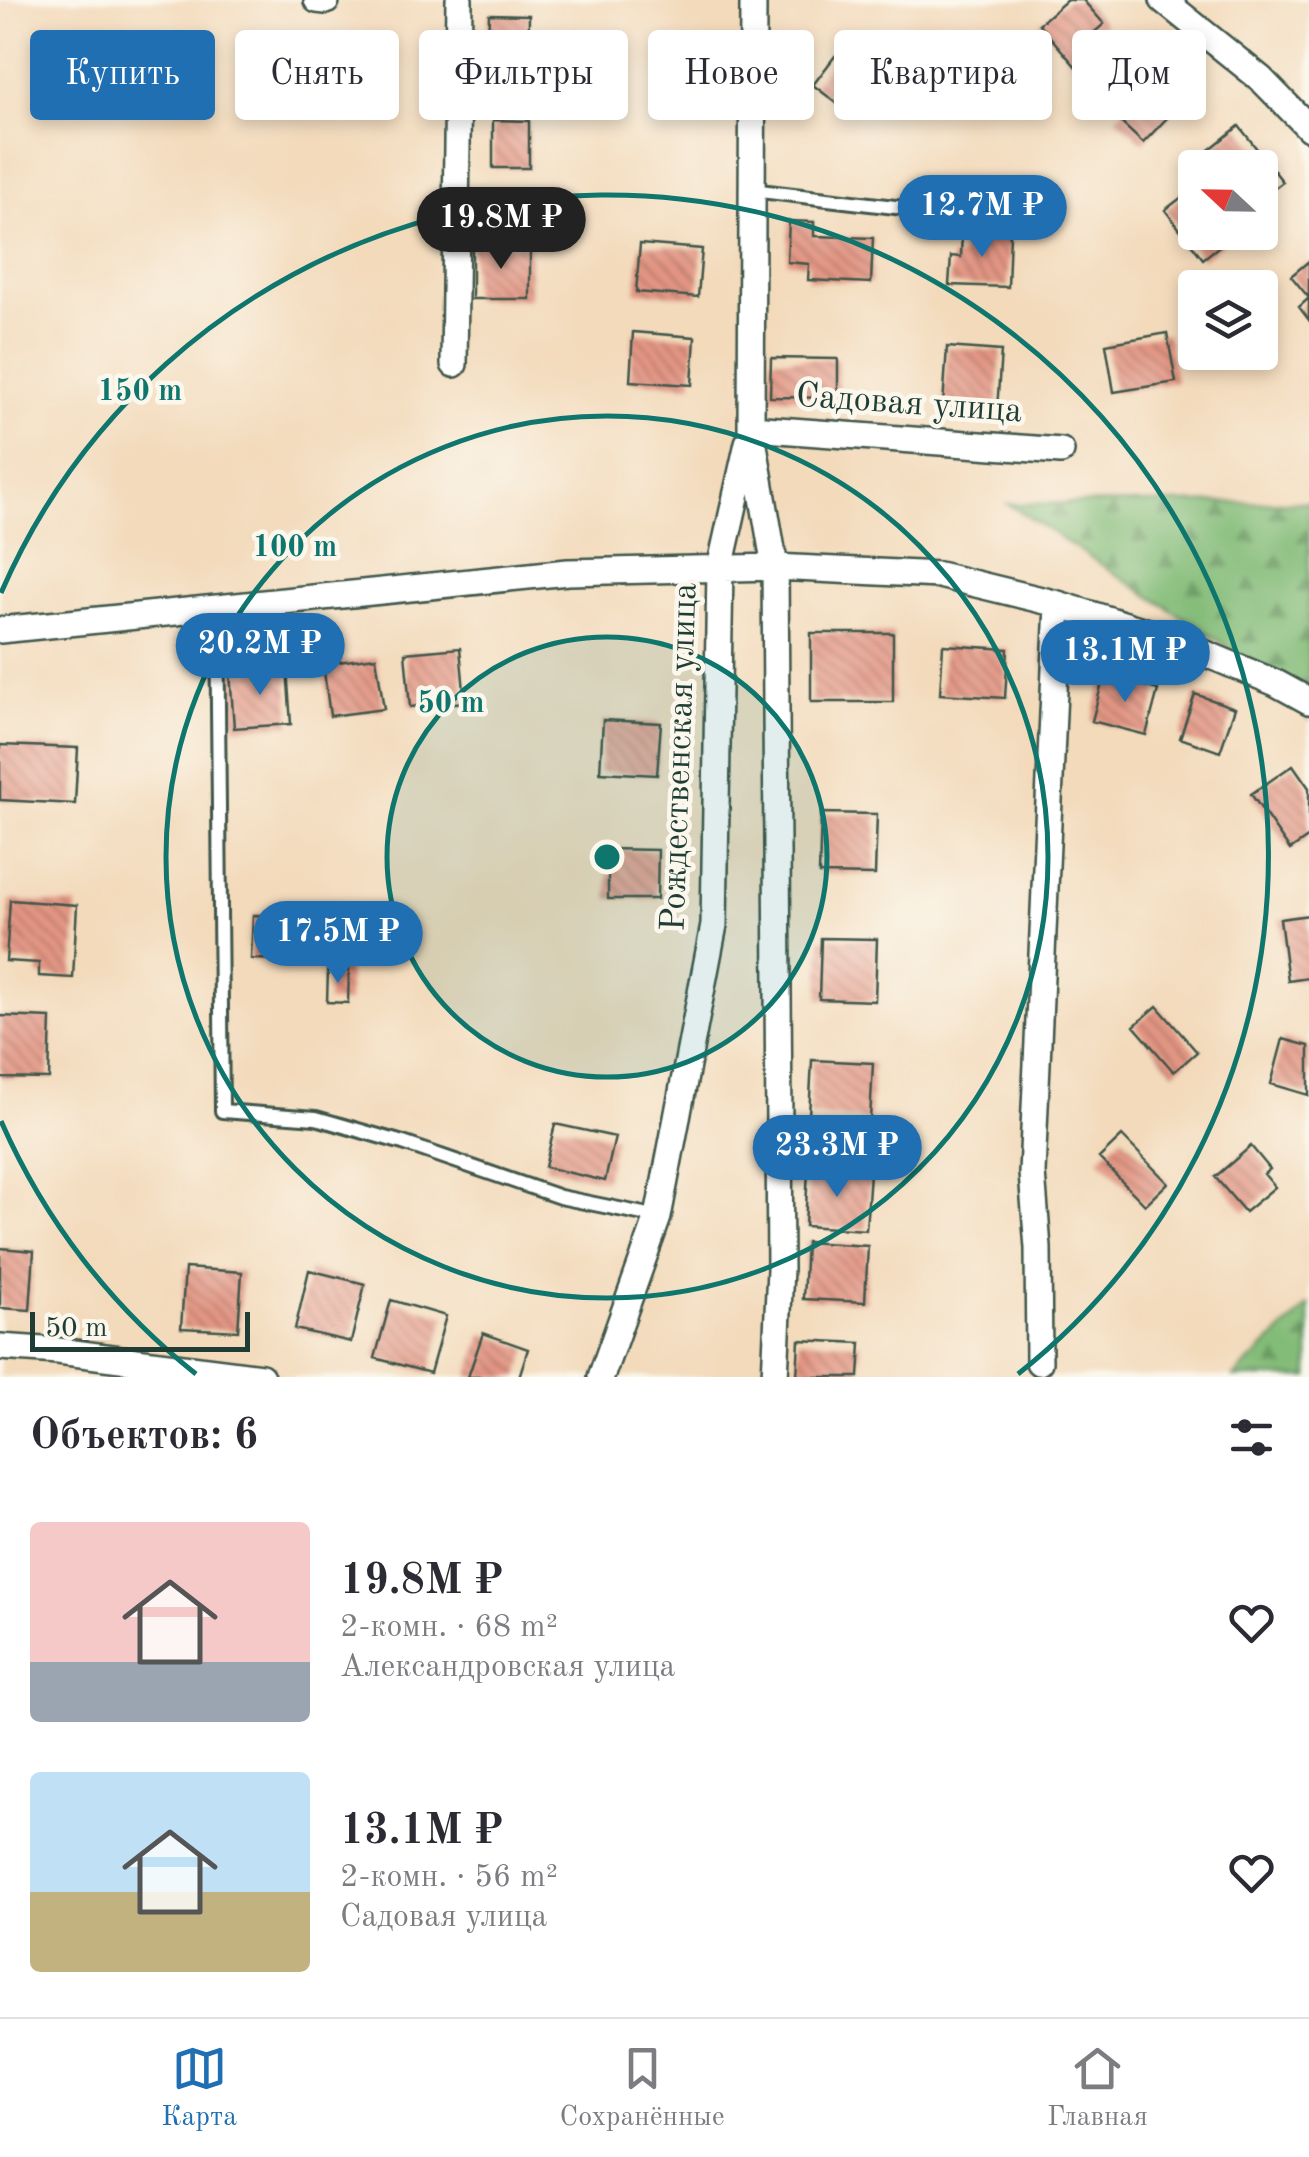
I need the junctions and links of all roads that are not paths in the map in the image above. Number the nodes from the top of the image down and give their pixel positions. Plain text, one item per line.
1 (317, 0) edge
2 (459, 0) edge
3 (753, 0) edge
4 (1164, 0) edge
5 (326, 1) edge
6 (1309, 128) edge
7 (751, 190) junction
8 (946, 213) dead end
9 (454, 364) dead end
10 (751, 428) junction
11 (1062, 451) dead end
12 (775, 567) junction
13 (720, 568) junction
14 (1058, 604) junction
15 (217, 606) junction
16 (0, 630) edge
17 (1309, 700) edge
18 (658, 1217) junction
19 (0, 1347) edge
20 (1039, 1362) dead end
21 (261, 1377) edge
22 (601, 1377) edge
23 (775, 1377) edge

1 - 5 street
2 - 9 street
3 - 7 street, Рождественская улица
4 - 6 street
7 - 8 lane
7 - 10 street, Рождественская улица
10 - 11 street, Садовая улица
10 - 12 street, Рождественская улица
10 - 13 street, Рождественская улица
12 - 13 street
12 - 14 street
12 - 23 street, Рождественская улица
13 - 15 street
13 - 18 street, Рождественская улица
14 - 17 street
14 - 20 street
15 - 16 street
15 - 18 lane
18 - 22 street, Рождественская улица
19 - 21 street

